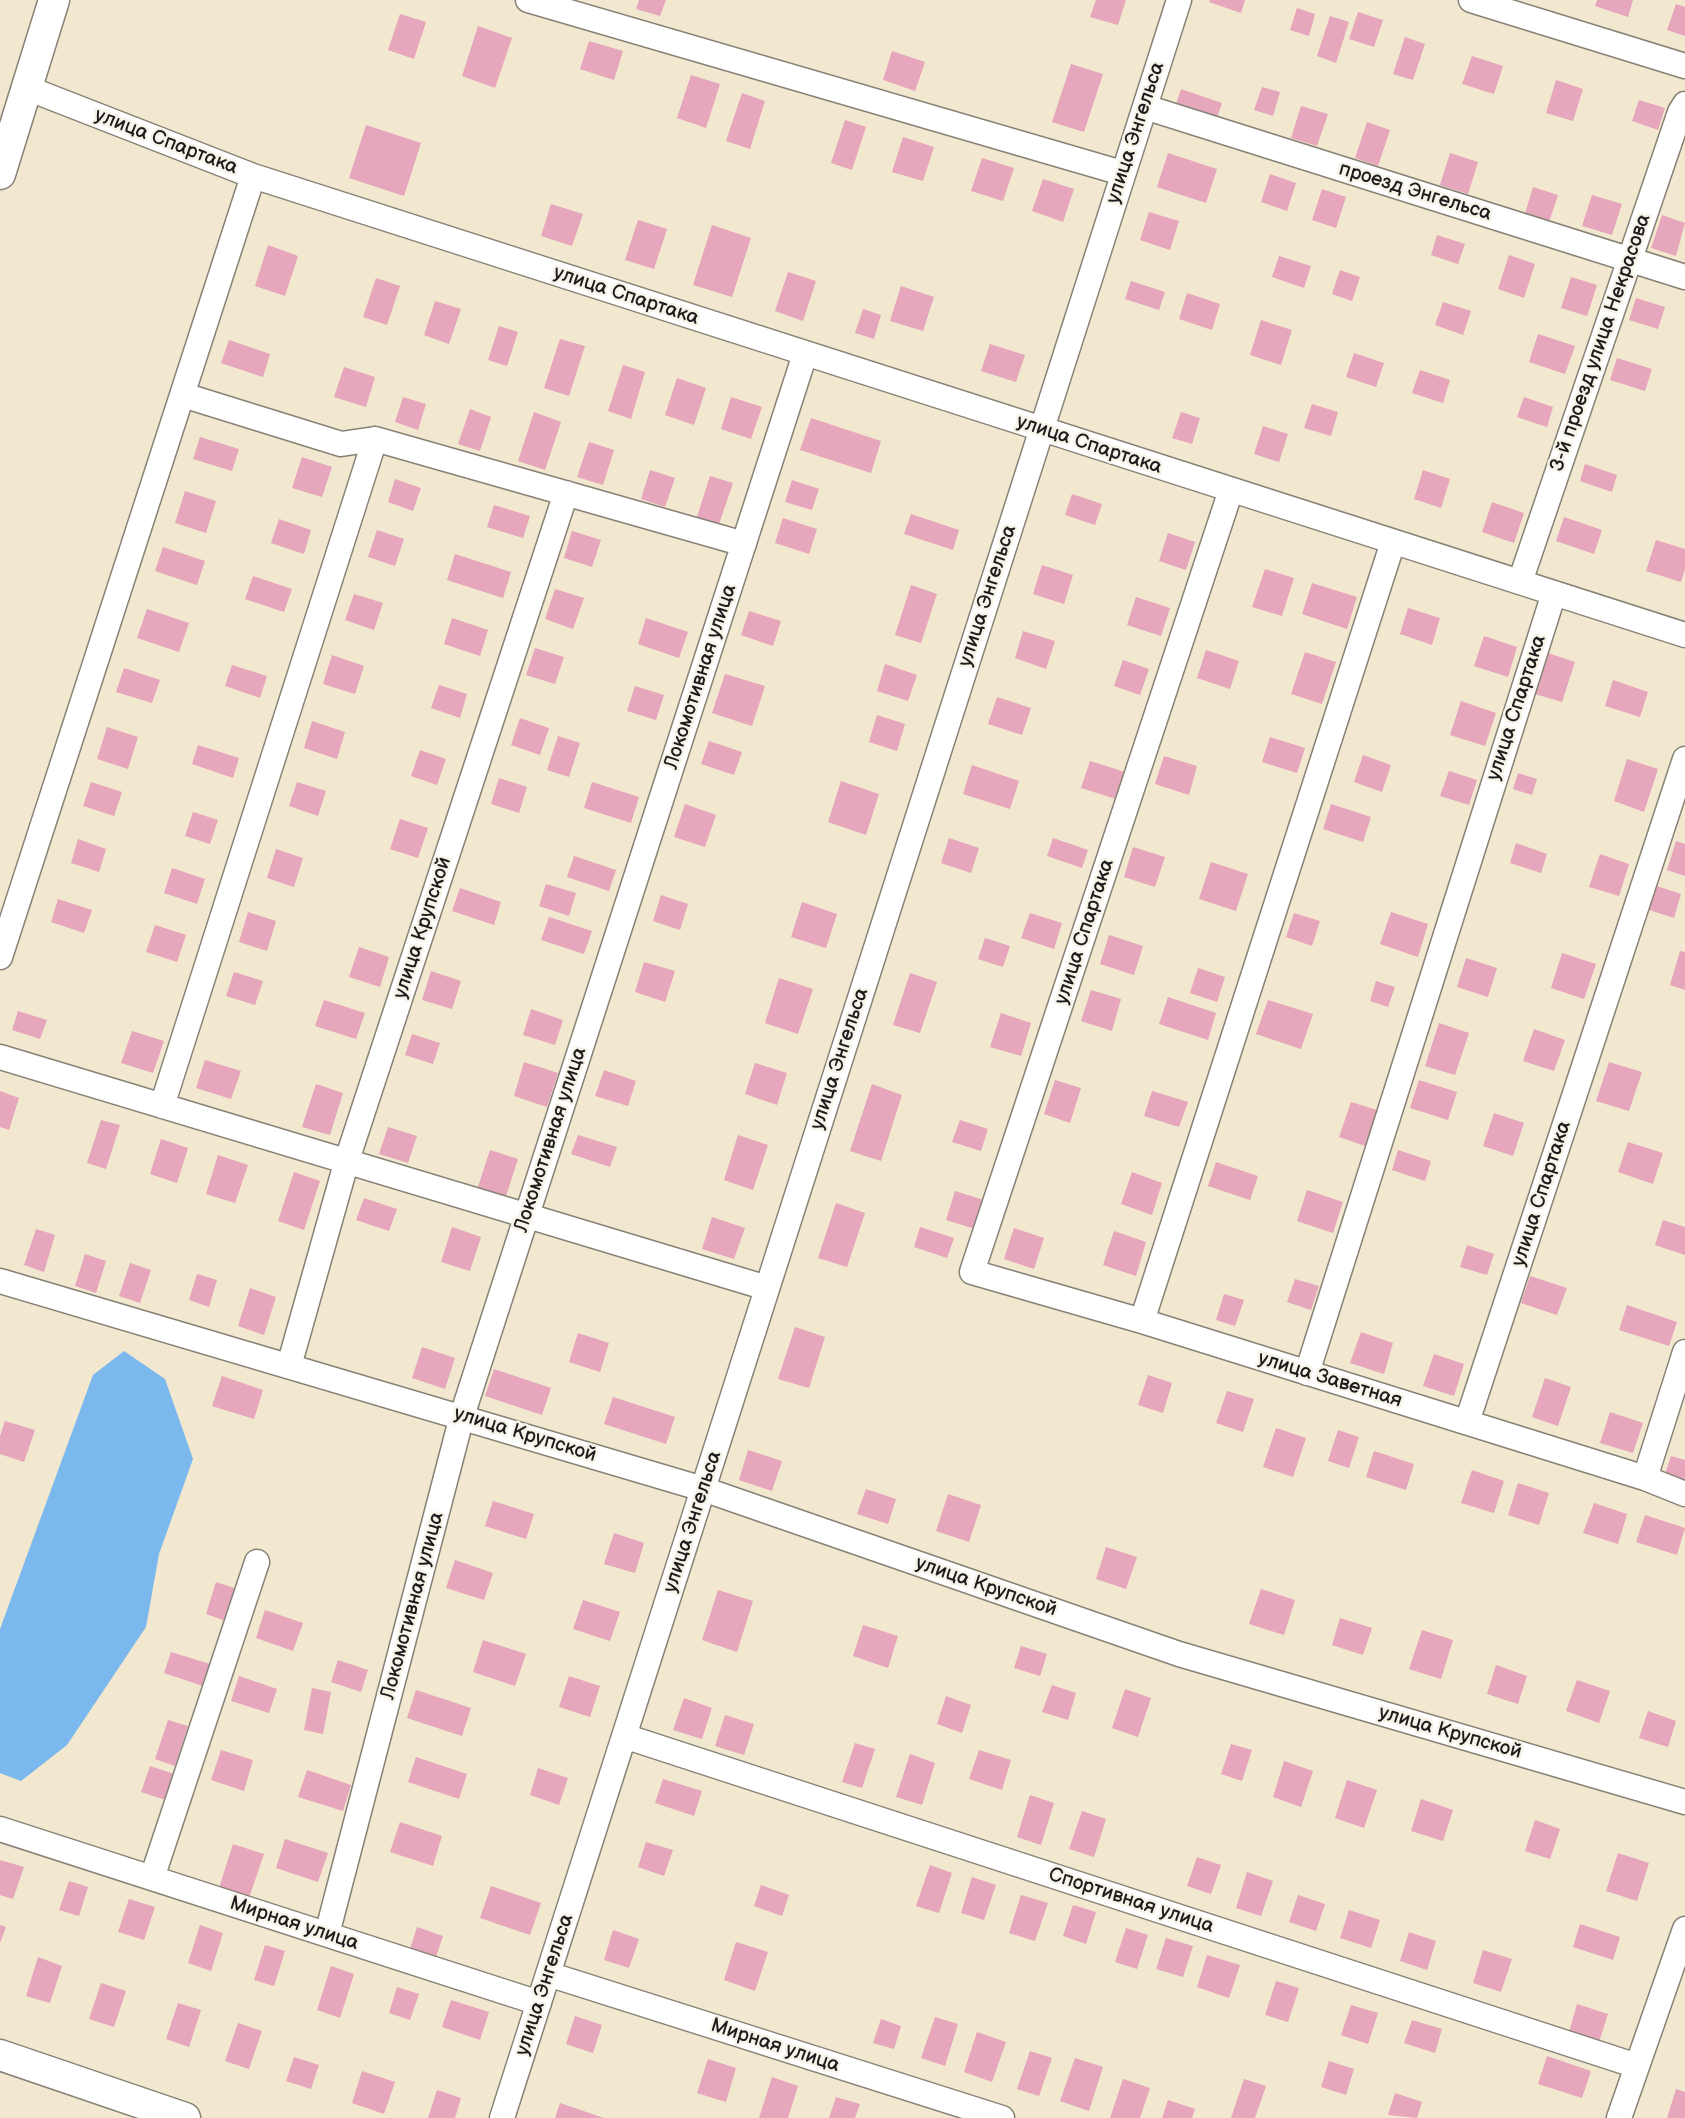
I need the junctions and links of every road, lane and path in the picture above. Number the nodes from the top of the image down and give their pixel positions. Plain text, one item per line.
1 (54, 0) edge
2 (528, 0) edge
3 (1179, 0) edge
4 (1471, 0) edge
5 (1685, 66) edge
6 (27, 88) junction
7 (1685, 104) edge
8 (1145, 107) junction
9 (1122, 173) junction
10 (0, 174) edge
11 (253, 176) junction
12 (1630, 259) junction
13 (1685, 277) edge
14 (805, 354) junction
15 (183, 395) junction
16 (1041, 429) junction
17 (375, 439) junction
18 (1231, 490) junction
19 (566, 493) junction
20 (1393, 542) junction
21 (744, 544) junction
22 (1520, 582) junction
23 (1554, 593) junction
24 (1685, 635) edge
25 (1685, 759) edge
26 (0, 957) edge
27 (0, 1057) edge
28 (162, 1106) junction
29 (347, 1160) junction
30 (528, 1214) junction
31 (972, 1272) joint
32 (0, 1281) edge
33 (767, 1288) junction
34 (1142, 1321) junction
35 (1685, 1352) edge
36 (290, 1366) junction
37 (1307, 1373) junction
38 (462, 1416) junction
39 (1467, 1422) junction
40 (1644, 1478) junction
41 (703, 1489) junction
42 (1685, 1494) edge
43 (257, 1562) dead end
44 (624, 1736) junction
45 (1685, 1802) edge
46 (0, 1829) edge
47 (152, 1878) junction
48 (1685, 1929) edge
49 (327, 1934) junction
50 (548, 1974) junction
51 (539, 2003) junction
52 (0, 2055) edge
53 (1637, 2066) junction
54 (185, 2118) edge
55 (502, 2118) edge
56 (1002, 2118) edge
57 (1619, 2118) edge

1 - 6 street
2 - 9 street
3 - 8 street, улица Энгельса
4 - 5 street
6 - 10 street
6 - 11 street, улица Спартака
7 - 12 street, 3-й проезд улица Некрасова
8 - 9 street, улица Энгельса
8 - 12 street, проезд Энгельса
9 - 16 street, улица Энгельса
11 - 14 street, улица Спартака
11 - 15 street
12 - 13 street, проезд Энгельса
12 - 22 street, 3-й проезд улица Некрасова
14 - 16 street, улица Спартака
14 - 21 street, Локомотивная улица
15 - 17 street
15 - 26 street
16 - 18 street, улица Спартака
16 - 33 street, улица Энгельса
17 - 19 street
17 - 28 street
18 - 20 street, улица Спартака
18 - 31 street, улица Спартака
19 - 21 street
19 - 29 street, улица Крупской
20 - 22 street, улица Спартака
20 - 34 street
21 - 30 street, Локомотивная улица
22 - 23 street, улица Спартака
23 - 24 street, улица Спартака
23 - 37 street, улица Спартака
25 - 39 street, улица Спартака
27 - 28 street
28 - 29 street
29 - 30 street
29 - 36 street, улица Крупской
30 - 33 street
30 - 38 street, Локомотивная улица
31 - 34 street, улица Заветная
32 - 36 street, улица Крупской
33 - 41 street, улица Энгельса
34 - 37 street, улица Заветная
35 - 40 street
36 - 38 street, улица Крупской
37 - 39 street, улица Заветная
38 - 41 street, улица Крупской
38 - 49 street, Локомотивная улица
39 - 40 street, улица Заветная
40 - 42 street, улица Заветная
41 - 44 street, улица Энгельса
41 - 45 street, улица Крупской
43 - 47 street
44 - 50 street, улица Энгельса
44 - 53 street, Спортивная улица
46 - 47 street, Мирная улица
47 - 49 street, Мирная улица
48 - 53 street
49 - 51 street, Мирная улица
50 - 51 street, улица Энгельса
50 - 56 street, Мирная улица
51 - 55 street, улица Энгельса
52 - 54 street
53 - 57 street

